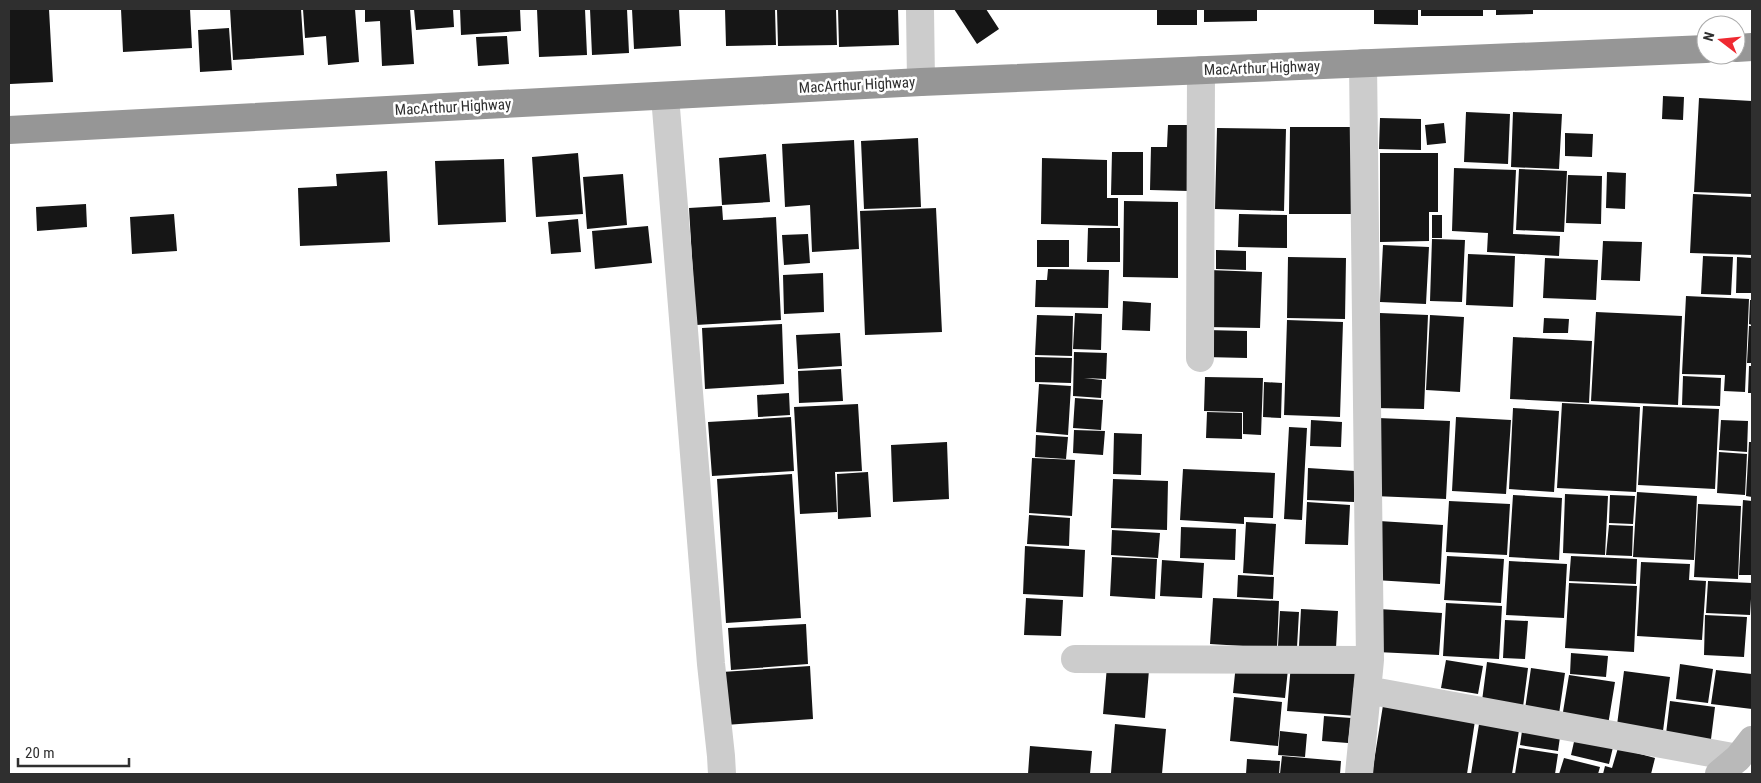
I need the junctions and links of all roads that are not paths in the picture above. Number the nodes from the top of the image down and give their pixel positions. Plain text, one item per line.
1 (920, 9) edge
2 (1696, 49) edge
3 (1363, 63) junction
4 (1201, 70) junction
5 (920, 82) junction
6 (665, 96) junction
7 (9, 130) edge
8 (1200, 358) dead end
9 (1075, 659) dead end
10 (1370, 660) junction
11 (1367, 690) junction
12 (1737, 757) edge
13 (722, 774) edge
14 (1359, 774) edge

1 - 5 street
2 - 3 highway, MacArthur Highway
3 - 4 highway, MacArthur Highway
3 - 10 street
4 - 5 highway, MacArthur Highway
4 - 8 street
5 - 6 highway, MacArthur Highway
6 - 7 highway, MacArthur Highway
6 - 13 street
9 - 10 street
10 - 11 street
11 - 12 street
11 - 14 street

